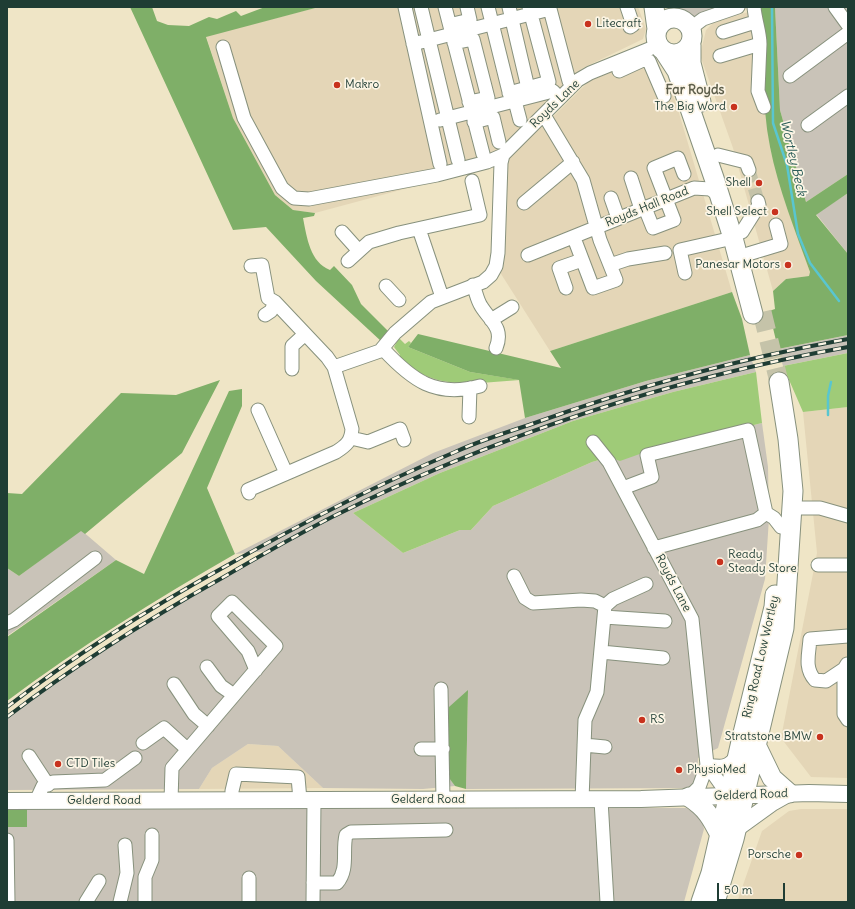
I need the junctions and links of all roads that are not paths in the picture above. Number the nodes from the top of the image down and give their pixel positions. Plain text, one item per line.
1 (405, 7) edge
2 (421, 7) edge
3 (445, 7) edge
4 (467, 7) edge
5 (488, 7) edge
6 (627, 7) edge
7 (654, 7) edge
8 (738, 7) edge
9 (754, 7) edge
10 (835, 7) edge
11 (549, 8) edge
12 (530, 10) edge
13 (510, 13) edge
14 (755, 22) junction
15 (492, 23) junction
16 (686, 25) edge
17 (848, 25) edge
18 (630, 27) dead end
19 (723, 32) dead end
20 (848, 33) edge
21 (452, 34) junction
22 (429, 40) junction
23 (660, 42) junction
24 (413, 44) junction
25 (760, 44) junction
26 (223, 47) dead end
27 (720, 56) dead end
28 (624, 66) junction
29 (790, 76) dead end
30 (572, 85) junction
31 (528, 88) junction
32 (664, 96) dead end
33 (848, 96) edge
34 (512, 98) junction
35 (560, 98) junction
36 (764, 106) dead end
37 (471, 112) junction
38 (544, 114) junction
39 (448, 118) junction
40 (520, 120) dead end
41 (430, 122) junction
42 (808, 124) dead end
43 (499, 142) dead end
44 (483, 154) dead end
45 (504, 155) junction
46 (718, 155) junction
47 (458, 160) dead end
48 (573, 162) junction
49 (440, 164) dead end
50 (748, 170) tunnel mouth
51 (684, 174) dead end
52 (631, 178) dead end
53 (472, 180) dead end
54 (719, 195) junction
55 (611, 198) dead end
56 (666, 199) junction
57 (758, 201) tunnel mouth
58 (524, 203) dead end
59 (643, 209) junction
60 (618, 218) junction
61 (776, 225) dead end
62 (419, 228) junction
63 (597, 228) junction
64 (342, 232) dead end
65 (737, 235) junction
66 (574, 238) junction
67 (359, 251) junction
68 (665, 253) dead end
69 (748, 254) junction
70 (528, 255) dead end
71 (582, 260) junction
72 (348, 261) dead end
73 (610, 265) junction
74 (251, 266) dead end
75 (686, 273) dead end
76 (473, 285) junction
77 (386, 286) dead end
78 (566, 288) dead end
79 (442, 297) junction
80 (275, 302) junction
81 (512, 307) dead end
82 (406, 308) junction
83 (264, 315) dead end
84 (494, 324) junction
85 (304, 334) junction
86 (496, 348) dead end
87 (383, 349) junction
88 (334, 368) junction
89 (292, 369) dead end
90 (258, 410) dead end
91 (469, 417) dead end
92 (351, 438) junction
93 (404, 440) dead end
94 (593, 442) dead end
95 (286, 473) junction
96 (623, 488) junction
97 (249, 492) dead end
98 (792, 508) junction
99 (766, 513) junction
100 (848, 516) edge
101 (781, 527) junction
102 (654, 548) junction
103 (96, 558) dead end
104 (818, 565) dead end
105 (848, 565) edge
106 (514, 576) dead end
107 (646, 584) dead end
108 (604, 611) junction
109 (665, 621) dead end
110 (7, 623) edge
111 (848, 636) edge
112 (601, 652) junction
113 (663, 658) dead end
114 (846, 666) edge
115 (207, 667) dead end
116 (256, 670) junction
117 (174, 684) dead end
118 (441, 689) dead end
119 (234, 695) junction
120 (846, 699) edge
121 (848, 720) edge
122 (208, 726) junction
123 (143, 743) dead end
124 (584, 745) junction
125 (756, 745) junction
126 (605, 747) dead end
127 (187, 749) junction
128 (421, 749) dead end
129 (443, 749) junction
130 (29, 756) dead end
131 (738, 756) junction
132 (135, 758) dead end
133 (707, 765) junction
134 (48, 785) junction
135 (789, 793) junction
136 (848, 794) edge
137 (736, 796) junction
138 (689, 797) junction
139 (170, 800) junction
140 (232, 800) junction
141 (307, 800) junction
142 (443, 800) junction
143 (582, 800) junction
144 (601, 800) junction
145 (7, 801) edge
146 (36, 801) junction
147 (446, 830) dead end
148 (728, 832) junction
149 (152, 835) dead end
150 (7, 840) edge
151 (125, 845) dead end
152 (249, 878) dead end
153 (99, 881) dead end
154 (313, 883) junction
155 (8, 902) edge
156 (86, 902) edge
157 (120, 902) edge
158 (146, 902) edge
159 (249, 902) edge
160 (313, 902) edge
161 (607, 902) edge
162 (701, 902) edge
163 (715, 902) edge

1 - 24 street
2 - 22 street
3 - 21 street
4 - 21 street
5 - 15 street
6 - 18 street
7 - 23 highway
8 - 16 street
9 - 14 street
10 - 17 street
11 - 12 street
11 - 30 street
12 - 13 street
12 - 31 street
13 - 15 street
13 - 31 street
14 - 19 street
14 - 25 street
15 - 21 street
15 - 34 street
16 - 23 highway
16 - 23 highway
16 - 46 highway
20 - 29 street
21 - 22 street
21 - 37 street
21 - 37 street
22 - 24 street
22 - 39 street
23 - 28 street, Royds Lane
23 - 54 highway
24 - 41 street
25 - 27 street
25 - 36 street
26 - 45 street
28 - 30 street, Royds Lane
28 - 32 street
30 - 35 street, Royds Lane
31 - 34 street
33 - 42 street
34 - 35 street
34 - 37 street
34 - 40 street
35 - 38 street, Royds Lane
37 - 39 street
37 - 43 street
37 - 44 street
38 - 45 street, Royds Lane
38 - 48 street
39 - 41 street
39 - 47 street
41 - 49 street
45 - 76 street
46 - 50 street
46 - 65 highway
48 - 58 street
48 - 63 street
51 - 56 street
52 - 59 street
53 - 62 street
54 - 56 street, Royds Hall Road
54 - 65 highway
55 - 60 street
56 - 59 street, Royds Hall Road
56 - 59 street
57 - 65 street
59 - 60 street, Royds Hall Road
60 - 63 street, Royds Hall Road
61 - 69 street
62 - 67 street
62 - 79 street
63 - 66 street, Royds Hall Road
63 - 73 street
64 - 67 street
65 - 69 highway
65 - 69 highway
65 - 75 street
66 - 70 street, Royds Hall Road
66 - 71 street
67 - 72 street
68 - 73 street
71 - 73 street
71 - 78 street
74 - 80 street
76 - 79 street
76 - 84 street
77 - 82 street
79 - 82 street
80 - 83 street
80 - 85 street
81 - 84 street
82 - 87 street
84 - 86 street
85 - 88 street
85 - 89 street
87 - 88 street
87 - 91 street
88 - 92 street
90 - 95 street
92 - 93 street
92 - 95 street
94 - 96 street, Royds Lane
95 - 97 street
96 - 99 street
96 - 102 street, Royds Lane
98 - 100 street
98 - 101 highway, Ring Road Low Wortley
98 - 125 highway, Ring Road Low Wortley
99 - 101 street
99 - 102 street
101 - 131 highway, Ring Road Low Wortley
102 - 133 street, Royds Lane
103 - 110 street
104 - 105 street
106 - 108 street
107 - 108 street
108 - 109 street
108 - 112 street
111 - 114 street
112 - 113 street
112 - 124 street
114 - 120 street
115 - 119 street
116 - 116 street
116 - 119 street
117 - 122 street
118 - 129 street
119 - 122 street
120 - 121 street
122 - 127 street
123 - 127 street
124 - 126 street
124 - 143 street
125 - 135 highway
125 - 137 highway, Ring Road Low Wortley
127 - 139 street
128 - 129 street
129 - 142 street
130 - 134 street
131 - 133 street
131 - 137 highway, Ring Road Low Wortley
132 - 134 street
133 - 137 street, Royds Lane
133 - 138 street, Royds Lane
134 - 146 street
135 - 136 main road, Gelderd Road
135 - 137 main road, Gelderd Road
135 - 148 main road
137 - 138 main road, Gelderd Road
137 - 148 highway, Ring Road Low Wortley
138 - 144 main road, Gelderd Road
138 - 148 highway
139 - 140 main road, Gelderd Road
139 - 146 main road, Gelderd Road
140 - 141 main road, Gelderd Road
140 - 141 street
141 - 142 main road, Gelderd Road
141 - 154 street
142 - 143 main road, Gelderd Road
143 - 144 main road, Gelderd Road
144 - 161 street
145 - 146 main road, Gelderd Road
147 - 154 street
148 - 162 highway, Ring Road Low Wortley
148 - 163 highway, Ring Road Low Wortley
149 - 158 street
150 - 155 street
151 - 157 street
152 - 159 street
153 - 156 street
154 - 160 street

